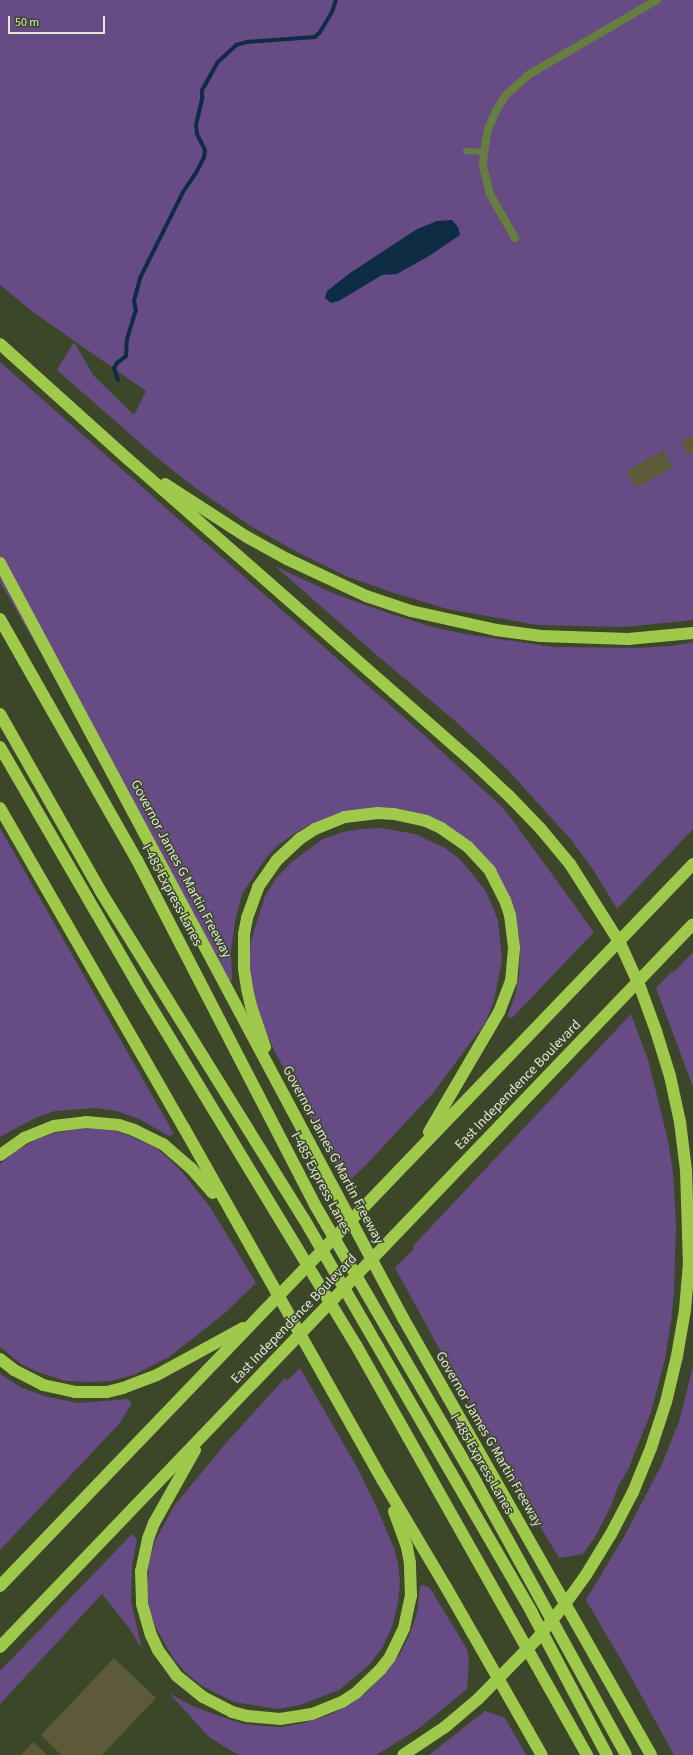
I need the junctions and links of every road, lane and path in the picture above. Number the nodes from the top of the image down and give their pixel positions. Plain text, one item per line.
1 (657, 0) edge
2 (466, 151) dead end
3 (484, 152) junction
4 (515, 238) dead end
5 (0, 344) edge
6 (129, 460) junction
7 (0, 563) edge
8 (0, 619) edge
9 (693, 633) edge
10 (0, 714) edge
11 (0, 748) edge
12 (0, 808) edge
13 (693, 864) edge
14 (693, 924) edge
15 (279, 1084) junction
16 (418, 1151) junction
17 (0, 1155) edge
18 (232, 1215) junction
19 (252, 1323) junction
20 (0, 1359) edge
21 (205, 1434) junction
22 (383, 1481) junction
23 (0, 1586) edge
24 (0, 1647) edge
25 (403, 1755) edge
26 (542, 1755) edge
27 (588, 1755) edge
28 (607, 1755) edge
29 (626, 1755) edge
30 (652, 1755) edge

1 - 3 street
2 - 3 lane
3 - 4 street
5 - 6 highway
6 - 9 highway
6 - 25 highway
7 - 15 highway, Governor James G Martin Freeway
8 - 29 highway, I-485 Express Lanes
10 - 28 highway
11 - 27 highway
12 - 18 highway
13 - 16 highway, East Independence Boulevard
14 - 21 highway, East Independence Boulevard
15 - 16 highway
15 - 30 highway, Governor James G Martin Freeway
16 - 19 highway, East Independence Boulevard
17 - 18 highway
18 - 22 highway
19 - 20 highway
19 - 23 highway, East Independence Boulevard
21 - 22 highway
21 - 24 highway, East Independence Boulevard
22 - 26 highway

